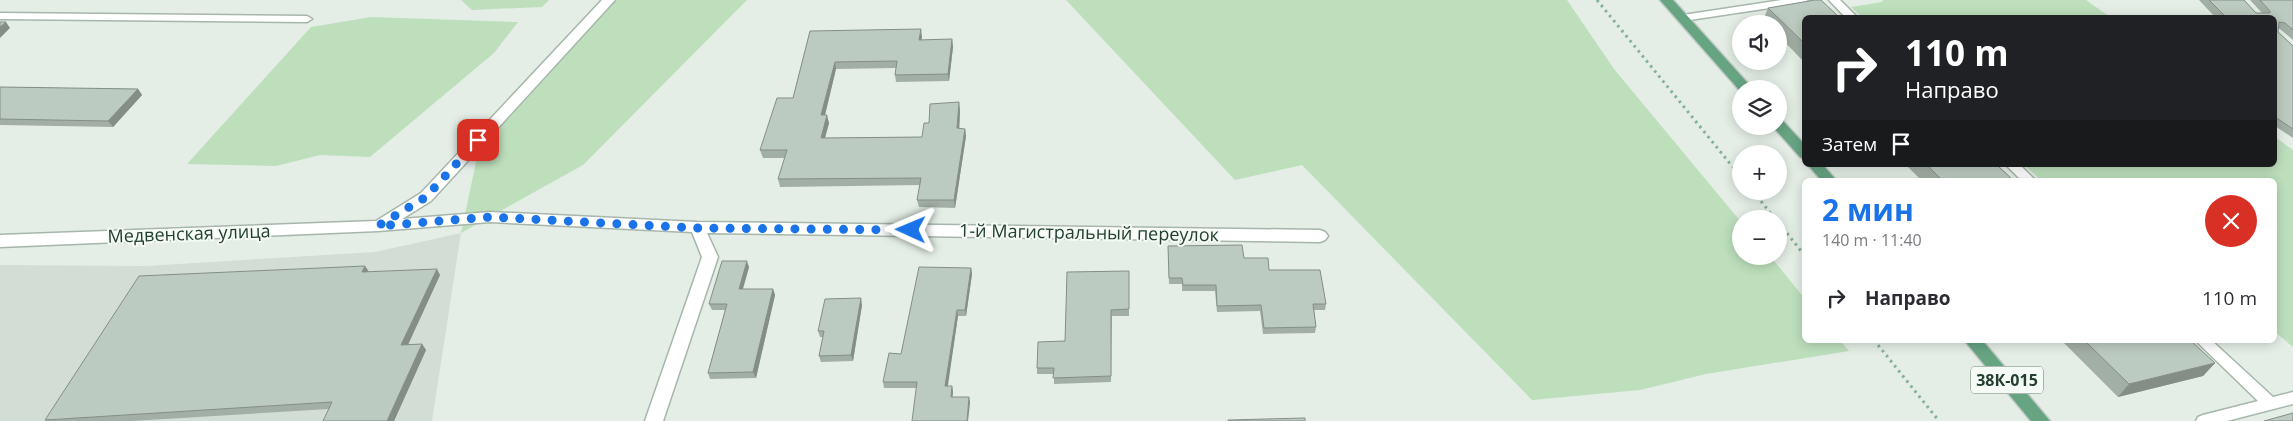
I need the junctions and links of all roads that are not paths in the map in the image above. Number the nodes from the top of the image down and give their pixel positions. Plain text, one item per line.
1 (609, 0) edge
2 (1666, 0) edge
3 (1803, 0) edge
4 (1834, 0) edge
5 (1850, 15) edge
6 (0, 16) edge
7 (1683, 18) junction
8 (307, 19) dead end
9 (1738, 80) edge
10 (1787, 134) edge
11 (1802, 151) edge
12 (1817, 167) edge
13 (2014, 167) edge
14 (1827, 178) edge
15 (2027, 178) edge
16 (378, 226) junction
17 (697, 228) junction
18 (1320, 236) dead end
19 (0, 241) edge
20 (1975, 343) edge
21 (2205, 343) edge
22 (2293, 398) edge
23 (2271, 404) junction
24 (654, 421) edge
25 (2041, 421) edge
26 (2203, 421) edge

1 - 16 street
2 - 7 main road
3 - 7 lane
4 - 5 lane
6 - 8 lane
7 - 9 main road
10 - 11 main road
12 - 14 main road
13 - 15 lane
16 - 17 street, 1-й Магистральный переулок
16 - 19 street, Медвенская улица
17 - 18 street, 1-й Магистральный переулок
17 - 24 street
20 - 25 main road, 38К-015
21 - 23 lane
22 - 23 lane
23 - 26 lane

